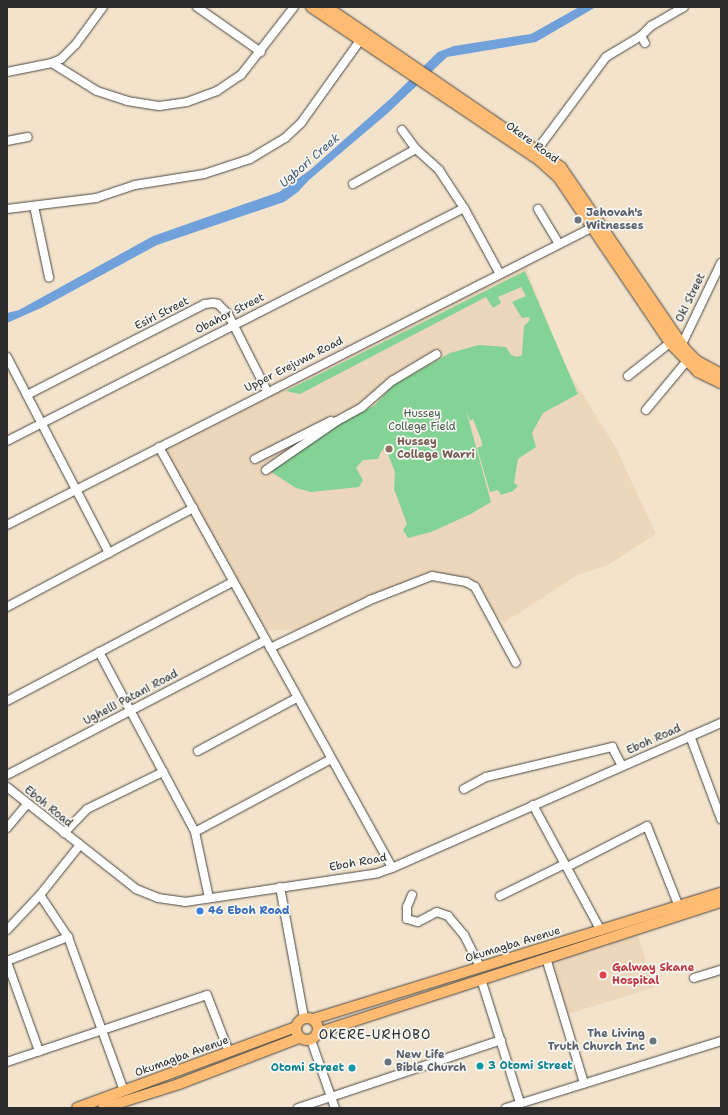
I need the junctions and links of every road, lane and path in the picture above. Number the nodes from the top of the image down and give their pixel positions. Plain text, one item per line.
1 (103, 7) edge
2 (198, 7) edge
3 (294, 7) edge
4 (311, 7) edge
5 (327, 7) edge
6 (684, 7) edge
7 (359, 42) junction
8 (260, 52) junction
9 (52, 63) junction
10 (7, 72) edge
11 (415, 73) junction
12 (427, 81) junction
13 (402, 130) dead end
14 (28, 137) dead end
15 (7, 141) edge
16 (416, 149) junction
17 (537, 150) junction
18 (353, 184) dead end
19 (34, 206) junction
20 (464, 208) junction
21 (538, 209) dead end
22 (7, 210) edge
23 (593, 227) junction
24 (559, 244) junction
25 (721, 262) edge
26 (500, 274) junction
27 (49, 277) dead end
28 (233, 324) junction
29 (670, 343) junction
30 (682, 344) junction
31 (437, 354) dead end
32 (7, 357) edge
33 (686, 362) junction
34 (10, 371) edge
35 (721, 374) edge
36 (628, 376) dead end
37 (721, 383) edge
38 (267, 391) junction
39 (27, 395) junction
40 (370, 401) junction
41 (646, 410) dead end
42 (42, 424) junction
43 (7, 441) edge
44 (159, 447) junction
45 (255, 459) dead end
46 (266, 470) dead end
47 (76, 489) junction
48 (193, 508) junction
49 (7, 525) edge
50 (109, 553) junction
51 (233, 582) junction
52 (7, 607) edge
53 (266, 640) junction
54 (270, 648) junction
55 (99, 652) junction
56 (516, 663) dead end
57 (297, 698) junction
58 (7, 701) edge
59 (130, 711) junction
60 (721, 723) edge
61 (690, 736) junction
62 (198, 750) dead end
63 (331, 759) junction
64 (622, 766) junction
65 (163, 772) junction
66 (7, 776) edge
67 (7, 787) edge
68 (464, 789) dead end
69 (27, 804) junction
70 (533, 805) junction
71 (721, 819) edge
72 (7, 828) edge
73 (195, 832) junction
74 (64, 833) junction
75 (79, 846) junction
76 (566, 865) junction
77 (392, 868) junction
78 (280, 887) junction
79 (721, 893) edge
80 (412, 895) dead end
81 (40, 896) junction
82 (500, 896) dead end
83 (210, 898) junction
84 (721, 902) edge
85 (679, 906) junction
86 (7, 930) edge
87 (601, 931) junction
88 (68, 937) junction
89 (546, 958) junction
90 (7, 961) edge
91 (480, 967) junction
92 (721, 970) edge
93 (694, 978) dead end
94 (481, 979) junction
95 (308, 1019) junction
96 (296, 1027) junction
97 (101, 1029) junction
98 (314, 1036) junction
99 (300, 1038) junction
100 (500, 1040) junction
101 (721, 1041) edge
102 (39, 1051) junction
103 (229, 1052) junction
104 (7, 1062) edge
105 (584, 1083) junction
106 (124, 1091) junction
107 (332, 1097) junction
108 (520, 1103) junction
109 (76, 1108) edge
110 (103, 1108) edge
111 (298, 1108) edge
112 (335, 1108) edge
113 (506, 1108) edge

1 - 9 street
2 - 8 street
3 - 8 street
4 - 7 main road, Okere Road
5 - 11 main road, Okere Road
6 - 17 street
7 - 11 main road, Okere Road
7 - 19 street
8 - 9 street
9 - 10 street
11 - 12 main road, Okere Road
12 - 17 main road, Okere Road
12 - 23 main road, Okere Road
13 - 16 street
14 - 15 street
16 - 18 street
16 - 20 street
17 - 30 main road, Okere Road
19 - 22 street
19 - 27 street
20 - 26 street
20 - 28 street, Obahor Street
21 - 24 street
23 - 24 street, Upper Erejuwa Road
23 - 29 main road, Okere Road
24 - 26 street, Upper Erejuwa Road
25 - 30 street, Oki Street
26 - 38 street, Upper Erejuwa Road
28 - 38 street, Esiri Street
28 - 39 street, Esiri Street
28 - 42 street, Obahor Street
29 - 33 main road, Okere Road
29 - 36 street
30 - 35 main road, Okere Road
31 - 40 street
32 - 34 street
33 - 37 main road, Okere Road
33 - 41 street
34 - 39 street
38 - 44 street, Upper Erejuwa Road
39 - 42 street
40 - 45 street
40 - 46 street
42 - 43 street, Obahor Street
42 - 47 street
44 - 47 street, Upper Erejuwa Road
44 - 48 street
47 - 49 street, Upper Erejuwa Road
47 - 50 street
48 - 50 street
48 - 51 street
50 - 52 street
51 - 53 street
51 - 55 street
53 - 54 street
53 - 59 street, Ughelli Patani Road
54 - 56 street
54 - 57 street
55 - 58 street
55 - 59 street
57 - 62 street
57 - 63 street
59 - 65 street
59 - 66 street, Ughelli Patani Road
60 - 61 street, Eboh Road
61 - 64 street, Eboh Road
61 - 71 street
63 - 73 street
63 - 77 street
64 - 68 street
64 - 70 street, Eboh Road
65 - 73 street
65 - 74 street
67 - 69 street, Eboh Road
69 - 72 street
69 - 74 street, Eboh Road
70 - 76 street
70 - 77 street, Eboh Road
73 - 83 street
74 - 75 street, Eboh Road
75 - 81 street
75 - 83 street, Eboh Road
76 - 82 street
76 - 85 street
76 - 87 street
77 - 78 street, Eboh Road
78 - 83 street, Eboh Road
78 - 95 street
79 - 85 main road, Okumagba Avenue
80 - 91 street
81 - 86 street
81 - 88 street
84 - 89 main road, Okumagba Avenue
85 - 87 main road, Okumagba Avenue
87 - 91 main road, Okumagba Avenue
88 - 90 street
88 - 97 street
89 - 94 main road, Okumagba Avenue
89 - 105 street
90 - 102 street
91 - 95 main road, Okumagba Avenue
92 - 93 street
94 - 98 main road, Okumagba Avenue
94 - 100 street
95 - 96 main road
95 - 98 main road
96 - 99 main road
96 - 103 main road, Okumagba Avenue
97 - 102 street
97 - 103 street
97 - 106 street
98 - 99 main road
98 - 107 street
99 - 110 main road, Okumagba Avenue
100 - 107 street
100 - 108 street
101 - 105 street
102 - 104 street
103 - 106 main road, Okumagba Avenue
105 - 108 street
106 - 109 main road, Okumagba Avenue
107 - 111 street
107 - 112 street
108 - 113 street

